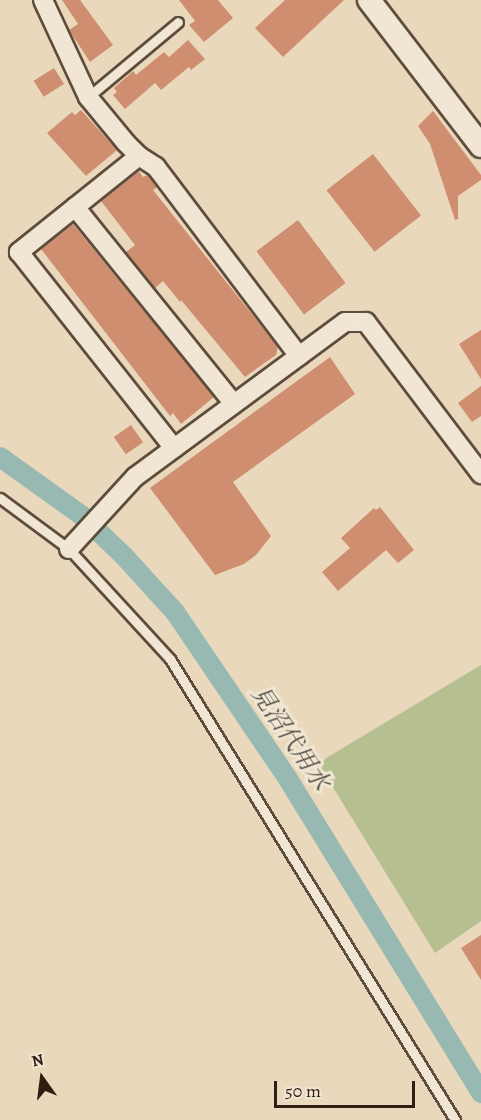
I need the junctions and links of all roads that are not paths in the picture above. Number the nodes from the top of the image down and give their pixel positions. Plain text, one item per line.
1 (43, 0) edge
2 (369, 0) edge
3 (178, 22) dead end
4 (87, 97) junction
5 (481, 146) edge
6 (139, 156) junction
7 (75, 207) junction
8 (298, 356) junction
9 (234, 404) junction
10 (174, 448) junction
11 (481, 474) edge
12 (0, 498) edge
13 (69, 549) junction
14 (455, 1120) edge

1 - 4 street
2 - 5 street
3 - 4 lane
4 - 6 street
6 - 7 street
6 - 8 street
7 - 9 street
7 - 10 street
8 - 9 street
8 - 11 street
9 - 10 street
10 - 13 street
12 - 13 lane
13 - 14 lane

